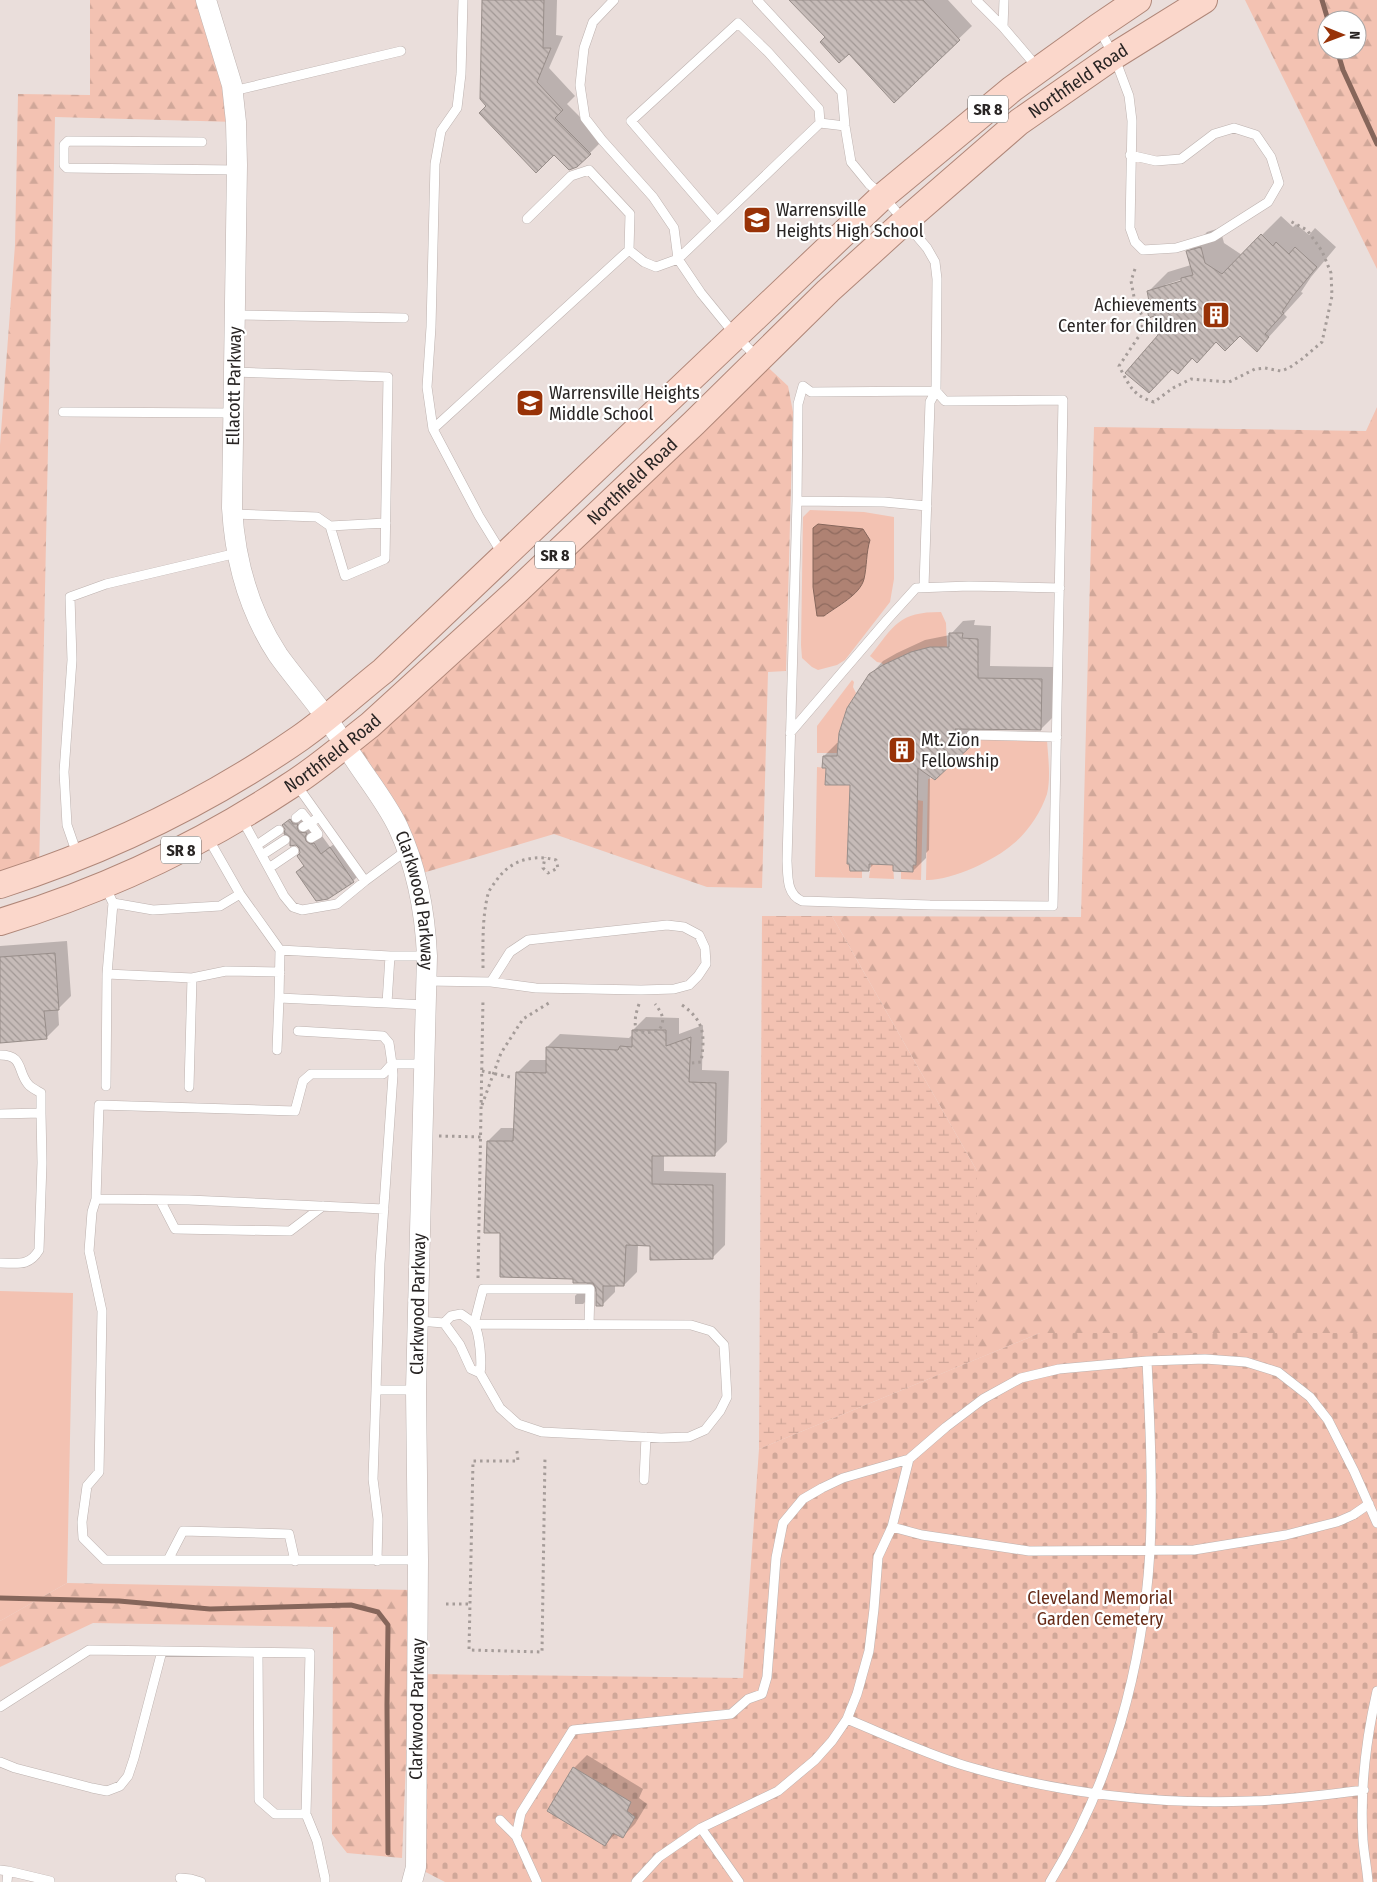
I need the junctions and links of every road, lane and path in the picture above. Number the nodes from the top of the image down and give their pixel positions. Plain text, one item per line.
1 (206, 0) edge
2 (463, 0) edge
3 (614, 0) edge
4 (757, 0) edge
5 (976, 0) edge
6 (1004, 0) edge
7 (1138, 0) edge
8 (1204, 0) edge
9 (1003, 27) junction
10 (1098, 27) junction
11 (401, 51) dead end
12 (1114, 56) junction
13 (1039, 70) junction
14 (232, 91) junction
15 (820, 123) junction
16 (845, 126) junction
17 (202, 142) dead end
18 (1130, 155) junction
19 (237, 170) junction
20 (883, 196) junction
21 (527, 219) dead end
22 (905, 220) junction
23 (717, 221) junction
24 (1290, 221) dead end
25 (629, 250) junction
26 (678, 259) junction
27 (1135, 269) dead end
28 (235, 315) junction
29 (404, 318) dead end
30 (736, 336) junction
31 (759, 359) junction
32 (234, 372) junction
33 (936, 391) junction
34 (63, 412) dead end
35 (233, 413) junction
36 (433, 430) junction
37 (797, 502) junction
38 (927, 506) junction
39 (232, 514) junction
40 (386, 522) junction
41 (330, 526) junction
42 (237, 553) junction
43 (504, 557) junction
44 (924, 587) junction
45 (1060, 588) junction
46 (326, 717) junction
47 (790, 734) junction
48 (972, 735) dead end
49 (1057, 736) junction
50 (345, 746) junction
51 (295, 782) junction
52 (241, 816) junction
53 (319, 817) junction
54 (296, 818) dead end
55 (306, 825) junction
56 (279, 830) dead end
57 (206, 836) junction
58 (311, 838) dead end
59 (285, 840) dead end
60 (257, 846) junction
61 (407, 850) junction
62 (294, 851) dead end
63 (262, 856) junction
64 (545, 857) junction
65 (78, 858) junction
66 (269, 868) junction
67 (366, 881) junction
68 (0, 885) edge
69 (109, 894) junction
70 (240, 894) junction
71 (0, 922) edge
72 (280, 950) junction
73 (390, 956) junction
74 (426, 956) junction
75 (484, 968) dead end
76 (280, 972) junction
77 (107, 974) junction
78 (192, 978) junction
79 (426, 981) junction
80 (491, 982) junction
81 (279, 998) junction
82 (483, 999) dead end
83 (552, 1001) dead end
84 (387, 1003) junction
85 (639, 1004) dead end
86 (655, 1004) dead end
87 (425, 1005) junction
88 (682, 1005) dead end
89 (298, 1031) dead end
90 (277, 1050) dead end
91 (0, 1055) edge
92 (692, 1063) dead end
93 (392, 1064) junction
94 (423, 1064) junction
95 (482, 1071) junction
96 (494, 1074) junction
97 (510, 1077) dead end
98 (106, 1086) dead end
99 (189, 1087) dead end
100 (481, 1108) junction
101 (41, 1113) junction
102 (0, 1114) edge
103 (439, 1136) dead end
104 (481, 1137) junction
105 (96, 1199) junction
106 (160, 1200) junction
107 (323, 1206) junction
108 (384, 1209) junction
109 (0, 1263) edge
110 (478, 1279) dead end
111 (418, 1321) junction
112 (444, 1323) junction
113 (474, 1324) junction
114 (589, 1325) junction
115 (1147, 1361) junction
116 (480, 1373) junction
117 (376, 1390) junction
118 (416, 1390) junction
119 (646, 1437) junction
120 (517, 1451) dead end
121 (545, 1456) dead end
122 (909, 1459) junction
123 (644, 1480) dead end
124 (1369, 1504) junction
125 (1377, 1523) edge
126 (892, 1527) junction
127 (1150, 1551) junction
128 (168, 1560) junction
129 (418, 1560) junction
130 (295, 1561) junction
131 (377, 1561) junction
132 (446, 1604) dead end
133 (470, 1604) junction
134 (162, 1652) junction
135 (258, 1653) junction
136 (1377, 1691) edge
137 (0, 1707) edge
138 (847, 1719) junction
139 (0, 1762) edge
140 (1364, 1790) junction
141 (1096, 1793) junction
142 (306, 1814) junction
143 (500, 1820) dead end
144 (701, 1828) junction
145 (516, 1836) junction
146 (4, 1870) edge
147 (180, 1878) dead end
148 (7, 1882) edge
149 (50, 1882) edge
150 (201, 1882) edge
151 (325, 1882) edge
152 (412, 1882) edge
153 (537, 1882) edge
154 (636, 1882) edge
155 (739, 1882) edge
156 (1050, 1882) edge
157 (1368, 1882) edge

1 - 14 street, Ellacott Parkway
2 - 36 lane
3 - 26 lane
4 - 16 lane
5 - 9 lane
6 - 9 lane
7 - 10 main road, Northfield Road / SR 8
8 - 12 main road, Northfield Road / SR 8
9 - 13 lane
10 - 12 lane
10 - 13 main road, Northfield Road / SR 8
11 - 14 lane
12 - 18 lane
12 - 22 main road, Northfield Road / SR 8
13 - 20 main road, Northfield Road / SR 8
14 - 19 street, Ellacott Parkway
15 - 16 lane
15 - 23 lane
15 - 23 lane
16 - 20 lane
17 - 19 lane
18 - 18 lane
19 - 28 street, Ellacott Parkway
20 - 22 lane
20 - 30 main road, Northfield Road / SR 8
21 - 25 lane
22 - 31 main road, Northfield Road / SR 8
22 - 33 lane
23 - 26 lane
24 - 27 path
25 - 26 lane
25 - 36 lane
26 - 30 lane
28 - 29 lane
28 - 32 street, Ellacott Parkway
30 - 31 lane
30 - 43 main road, Northfield Road / SR 8
31 - 50 main road, Northfield Road / SR 8
32 - 35 street, Ellacott Parkway
32 - 40 lane
33 - 37 lane
33 - 38 lane
33 - 45 lane
34 - 35 lane
35 - 39 street, Ellacott Parkway
36 - 43 lane
37 - 38 lane
37 - 47 lane
38 - 44 lane
39 - 41 lane
39 - 42 street, Ellacott Parkway
40 - 41 lane
40 - 41 lane
42 - 46 street, Ellacott Parkway
42 - 65 lane
43 - 46 main road, Northfield Road / SR 8
44 - 45 lane
44 - 47 lane
45 - 49 lane
46 - 50 street, Ellacott Parkway
46 - 65 main road, Northfield Road / SR 8
47 - 49 lane
48 - 49 lane
50 - 51 main road, Northfield Road / SR 8
50 - 61 street, Clarkwood Parkway
51 - 52 main road, Northfield Road / SR 8
51 - 53 lane
52 - 57 main road, Northfield Road / SR 8
52 - 60 lane
53 - 55 lane
53 - 67 lane
54 - 55 lane
55 - 58 lane
56 - 60 lane
57 - 69 main road, Northfield Road / SR 8
57 - 70 lane
59 - 63 lane
60 - 63 lane
61 - 67 lane
61 - 74 street, Clarkwood Parkway
62 - 66 lane
63 - 66 lane
64 - 64 path
64 - 75 path
65 - 68 main road, Northfield Road / SR 8
66 - 67 lane
69 - 70 lane
69 - 71 main road, Northfield Road / SR 8
69 - 77 lane
70 - 72 lane
72 - 73 lane
72 - 76 lane
73 - 74 lane
73 - 84 lane
74 - 79 street, Clarkwood Parkway
76 - 78 lane
76 - 81 lane
77 - 78 lane
77 - 98 lane
78 - 99 lane
79 - 80 lane
79 - 87 street, Clarkwood Parkway
80 - 80 lane
81 - 84 lane
81 - 90 lane
82 - 95 path
83 - 96 path
84 - 87 lane
85 - 86 path
87 - 94 street, Clarkwood Parkway
88 - 92 path
89 - 93 lane
91 - 101 lane
93 - 94 lane
93 - 105 lane
93 - 108 lane
94 - 111 street, Clarkwood Parkway
95 - 96 path
95 - 100 path
96 - 97 path
96 - 100 path
100 - 104 path
101 - 102 lane
101 - 109 lane
103 - 104 path
104 - 110 path
105 - 106 lane
105 - 128 lane
106 - 107 lane
106 - 107 lane
107 - 108 lane
108 - 117 lane
111 - 112 lane
111 - 118 street, Clarkwood Parkway
112 - 113 lane
112 - 116 lane
113 - 114 lane
113 - 114 lane
113 - 116 lane
114 - 119 lane
115 - 122 lane
115 - 124 lane
115 - 127 lane
116 - 119 lane
117 - 118 lane
117 - 131 lane
118 - 129 street, Clarkwood Parkway
119 - 123 lane
120 - 133 path
121 - 133 path
122 - 126 lane
122 - 145 lane
124 - 125 lane
124 - 127 lane
126 - 127 lane
126 - 138 lane
127 - 141 lane
128 - 130 lane
128 - 130 lane
129 - 131 lane
129 - 152 street, Clarkwood Parkway
130 - 131 lane
132 - 133 path
134 - 135 lane
134 - 137 lane
134 - 139 lane
135 - 142 lane
135 - 142 lane
136 - 140 lane
138 - 141 lane
138 - 144 lane
140 - 141 lane
140 - 157 lane
141 - 156 lane
142 - 151 lane
143 - 145 lane
144 - 154 lane
144 - 155 lane
145 - 153 lane
146 - 148 lane
146 - 149 lane
147 - 150 lane

